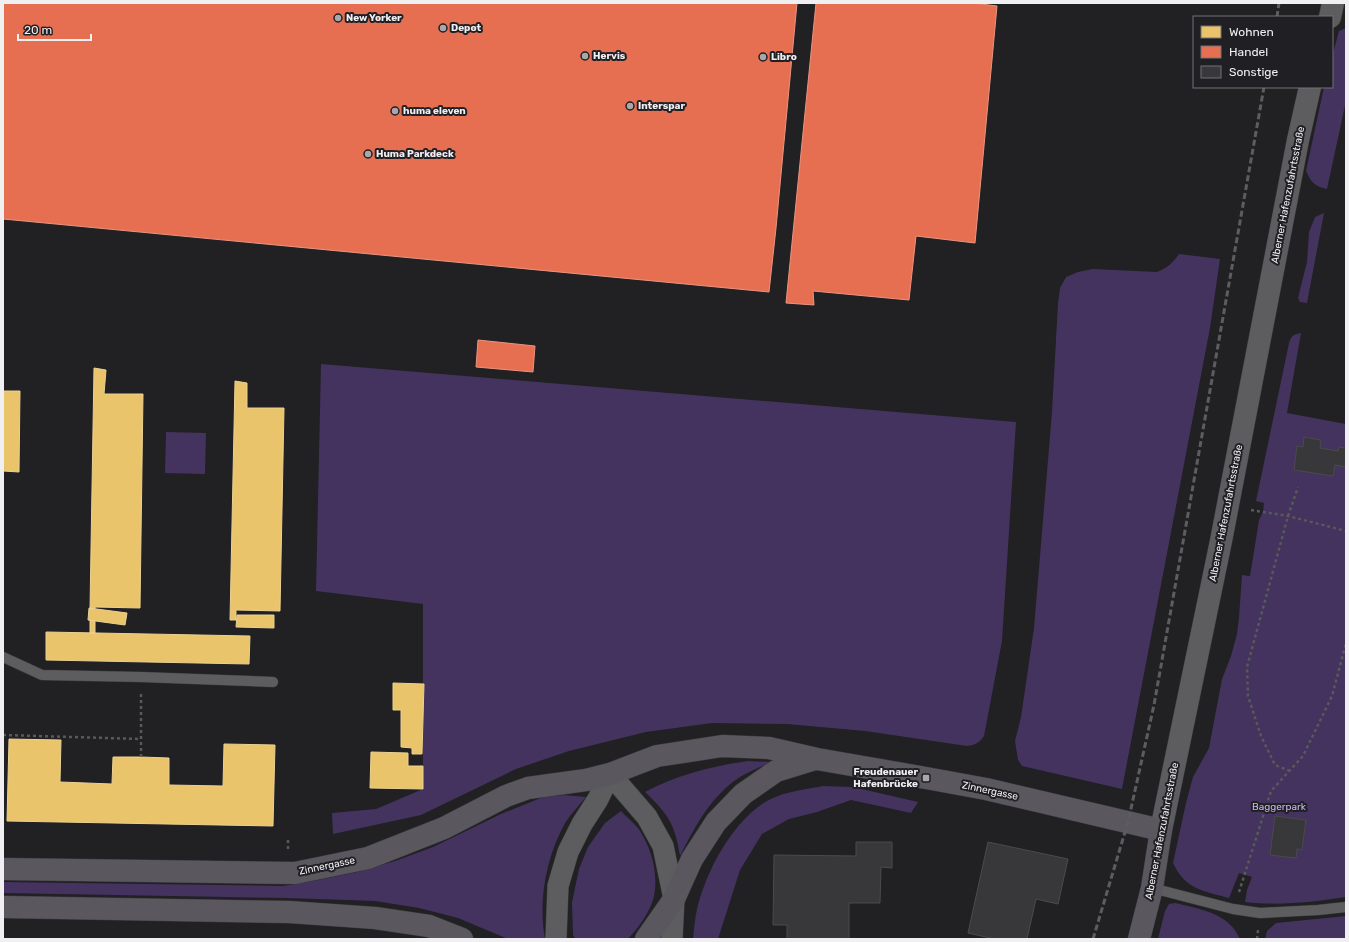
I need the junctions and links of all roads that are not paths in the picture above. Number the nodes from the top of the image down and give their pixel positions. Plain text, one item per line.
1 (1333, 3) edge
2 (1330, 16) edge
3 (1310, 88) edge
4 (3, 657) edge
5 (273, 682) dead end
6 (817, 759) junction
7 (610, 774) junction
8 (1161, 830) junction
9 (3, 869) edge
10 (1152, 888) junction
11 (674, 899) junction
12 (3, 907) edge
13 (1346, 907) edge
14 (462, 939) edge
15 (556, 939) edge
16 (646, 939) edge
17 (672, 939) edge
18 (1139, 939) edge

1 - 2 street
3 - 8 street, Alberner Hafenzufahrtsstraße
4 - 5 lane
6 - 7 main road, Zinnergasse
6 - 8 main road, Zinnergasse
6 - 11 main road, Zinnergasse
7 - 9 main road, Zinnergasse
7 - 11 street, Zinnergasse
7 - 15 street
8 - 10 main road, Alberner Hafenzufahrtsstraße
10 - 13 lane
10 - 18 main road, Alberner Hafenzufahrtsstraße
11 - 16 main road, Zinnergasse
11 - 17 street, Zinnergasse
12 - 14 main road

